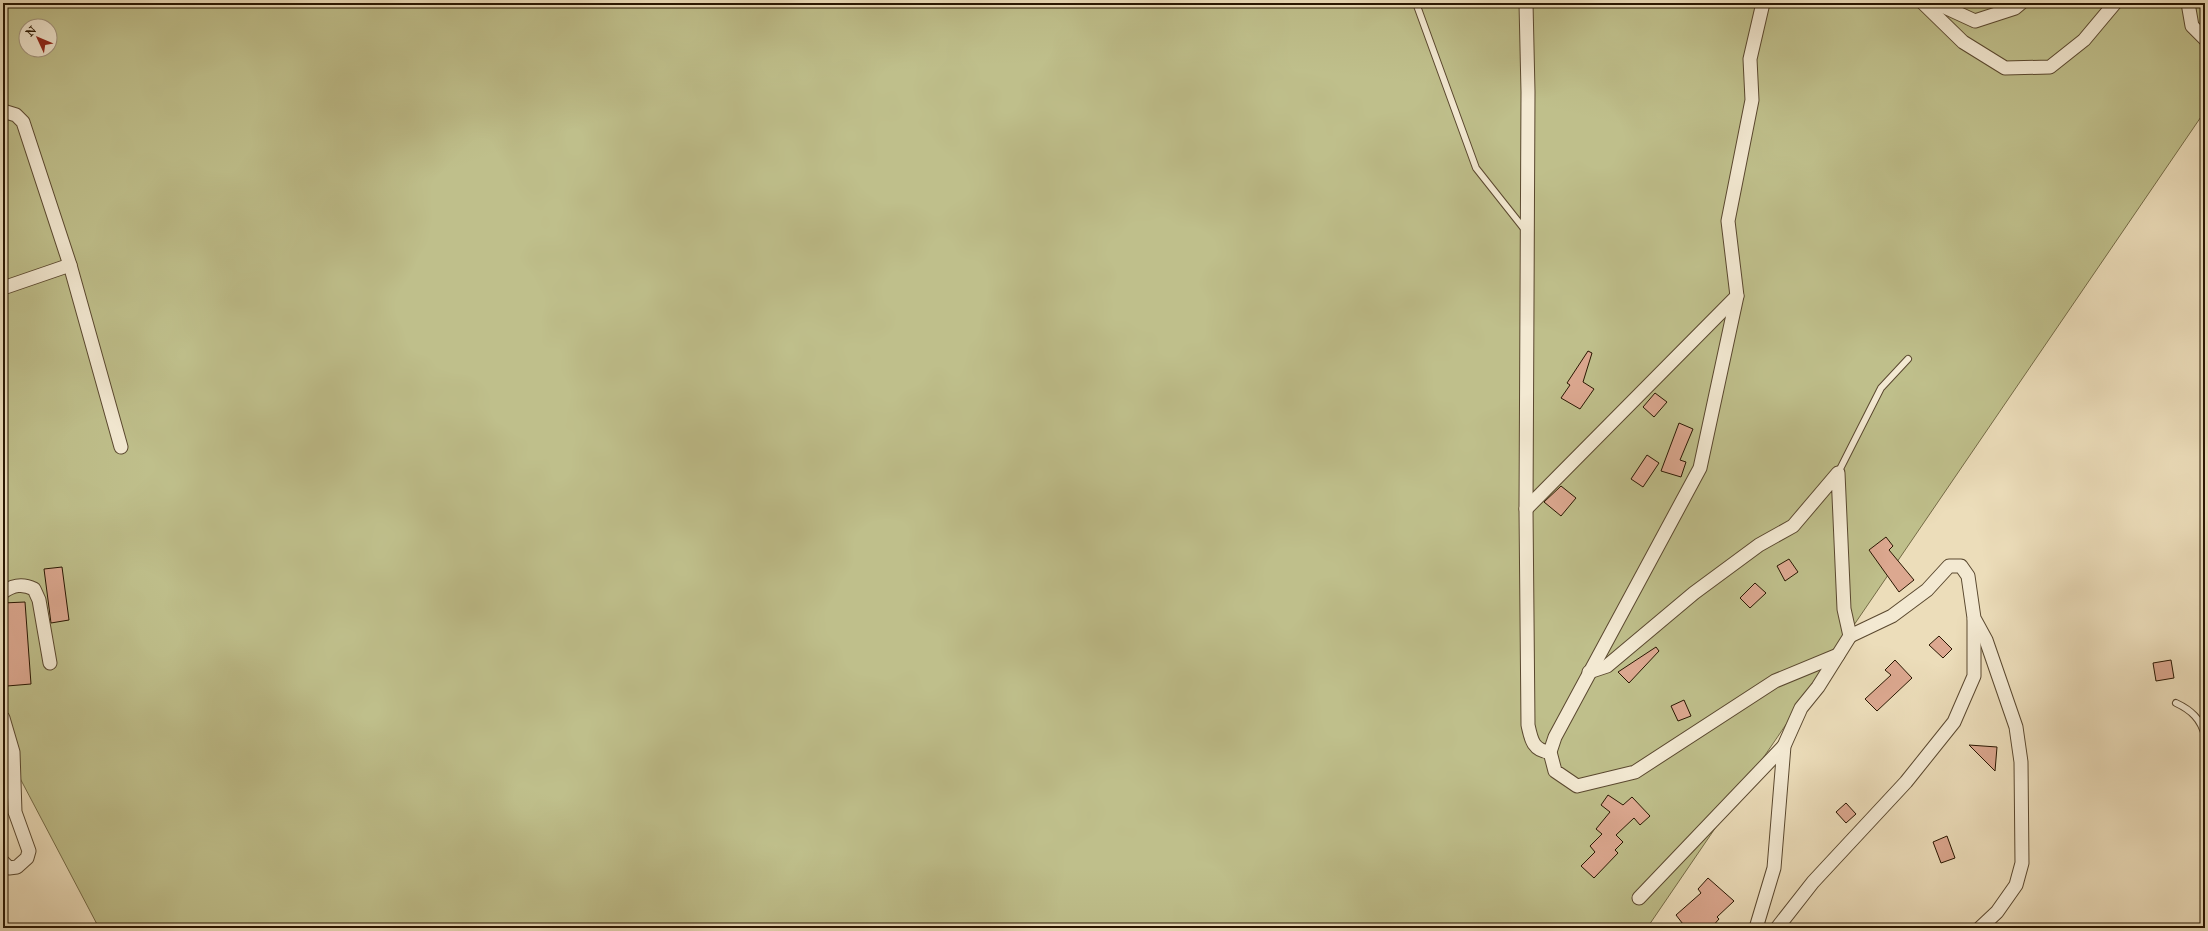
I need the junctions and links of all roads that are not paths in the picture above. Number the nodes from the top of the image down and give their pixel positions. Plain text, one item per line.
1 (1416, 3) edge
2 (1526, 3) edge
3 (1763, 3) edge
4 (1923, 3) edge
5 (1936, 3) edge
6 (2021, 3) edge
7 (2115, 3) edge
8 (2188, 3) edge
9 (2205, 39) edge
10 (3, 111) edge
11 (1527, 233) junction
12 (70, 265) junction
13 (3, 288) edge
14 (1737, 296) junction
15 (1908, 359) dead end
16 (121, 447) dead end
17 (1838, 473) junction
18 (1526, 509) junction
19 (3, 592) edge
20 (1974, 618) junction
21 (1850, 636) junction
22 (1838, 655) junction
23 (50, 663) dead end
24 (1589, 672) junction
25 (2176, 703) dead end
26 (3, 718) edge
27 (2205, 736) edge
28 (1784, 746) junction
29 (1550, 752) junction
30 (3, 862) edge
31 (1639, 898) dead end
32 (1756, 928) edge
33 (1777, 928) edge
34 (1980, 928) edge

1 - 11 lane
2 - 11 street
3 - 14 street
4 - 7 street
5 - 6 street
8 - 9 street
10 - 12 street
11 - 18 street
12 - 13 street
12 - 16 street
14 - 18 street
14 - 24 street
15 - 17 lane
17 - 21 street
17 - 24 street
18 - 29 street
19 - 23 street
20 - 21 street
20 - 33 street
20 - 34 street
21 - 22 street
22 - 28 street
22 - 29 street
24 - 29 street
25 - 27 lane
26 - 30 street
28 - 31 street
28 - 32 street

